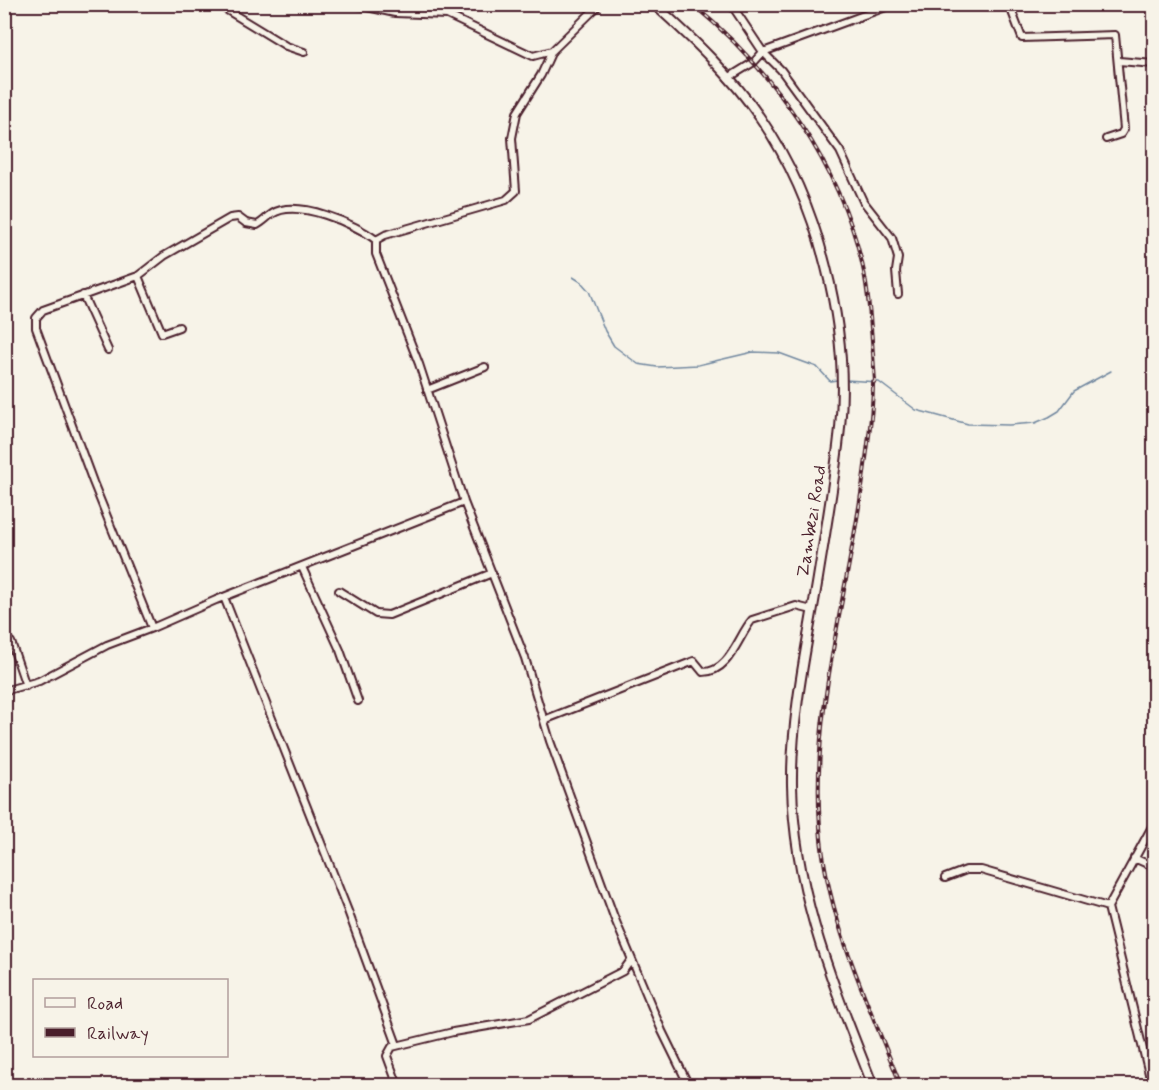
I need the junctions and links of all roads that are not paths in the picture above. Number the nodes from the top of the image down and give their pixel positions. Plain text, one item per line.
1 (217, 4) edge
2 (353, 4) edge
3 (600, 4) edge
4 (654, 4) edge
5 (731, 4) edge
6 (894, 4) edge
7 (1009, 4) edge
8 (552, 51) junction
9 (304, 52) dead end
10 (763, 52) junction
11 (1119, 61) junction
12 (1155, 64) edge
13 (728, 78) junction
14 (1106, 138) dead end
15 (376, 240) junction
16 (138, 276) junction
17 (898, 294) dead end
18 (83, 295) junction
19 (179, 327) dead end
20 (108, 350) dead end
21 (485, 367) dead end
22 (428, 390) junction
23 (464, 502) junction
24 (302, 567) junction
25 (492, 573) junction
26 (339, 591) dead end
27 (224, 597) junction
28 (812, 610) junction
29 (152, 628) junction
30 (11, 642) dead end
31 (26, 686) junction
32 (4, 691) edge
33 (358, 701) dead end
34 (544, 720) junction
35 (1155, 823) edge
36 (1134, 858) junction
37 (1155, 867) edge
38 (945, 878) dead end
39 (1108, 907) junction
40 (631, 960) junction
41 (397, 1045) junction
42 (398, 1086) edge
43 (689, 1086) edge
44 (873, 1086) edge
45 (1152, 1086) edge

1 - 9 street
2 - 8 street
3 - 8 street
4 - 13 main road, Zambezi Road
5 - 10 street
6 - 10 street
7 - 11 street
8 - 15 street
10 - 13 street
10 - 17 street
11 - 12 street
11 - 14 street
13 - 28 main road, Zambezi Road
15 - 16 street
15 - 22 street
16 - 18 street
16 - 19 street
18 - 20 street
18 - 29 street
21 - 22 street
22 - 23 street
23 - 24 street
23 - 25 street
24 - 27 street
24 - 33 street
25 - 26 street
25 - 34 street
27 - 29 street
27 - 41 street
28 - 34 street
28 - 44 main road, Zambezi Road
29 - 31 street
30 - 31 street
31 - 32 street
34 - 40 street
35 - 36 street
36 - 37 street
36 - 39 street
38 - 39 street
39 - 45 street
40 - 41 street
40 - 43 street
41 - 42 street

